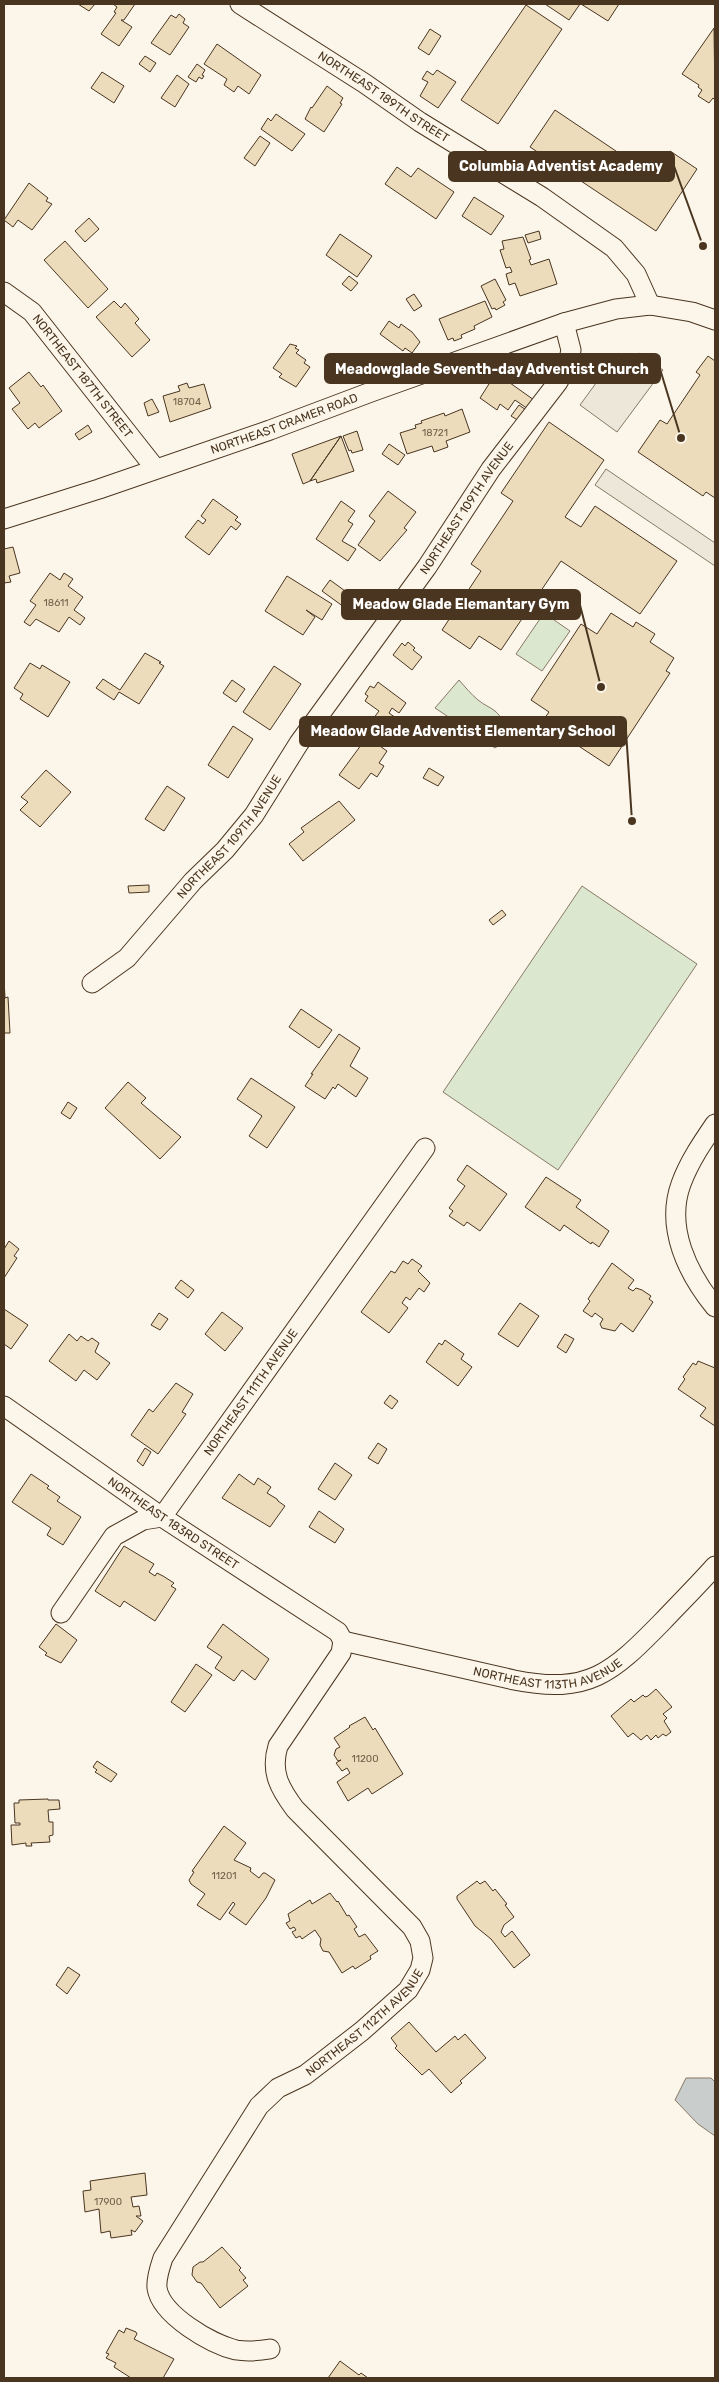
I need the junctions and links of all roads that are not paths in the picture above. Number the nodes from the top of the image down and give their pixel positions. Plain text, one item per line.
1 (240, 4) edge
2 (4, 292) edge
3 (650, 305) junction
4 (715, 320) edge
5 (564, 323) junction
6 (155, 468) junction
7 (4, 518) edge
8 (92, 983) dead end
9 (715, 1124) edge
10 (425, 1148) dead end
11 (715, 1307) edge
12 (4, 1406) edge
13 (162, 1517) junction
14 (715, 1566) edge
15 (61, 1613) dead end
16 (343, 1641) junction
17 (270, 2349) dead end

1 - 3 street, NORTHEAST 189TH STREET
2 - 6 street, NORTHEAST 187TH STREET
3 - 4 street
3 - 5 street, NORTHEAST CRAMER ROAD
5 - 6 street, NORTHEAST CRAMER ROAD
5 - 8 street, NORTHEAST 109TH AVENUE
6 - 7 street, NORTHEAST CRAMER ROAD
9 - 11 street
10 - 13 street, NORTHEAST 111TH AVENUE
12 - 13 street, NORTHEAST 183RD STREET
13 - 15 street
13 - 16 street, NORTHEAST 183RD STREET
14 - 16 street, NORTHEAST 113TH AVENUE
16 - 17 street, NORTHEAST 112TH AVENUE

